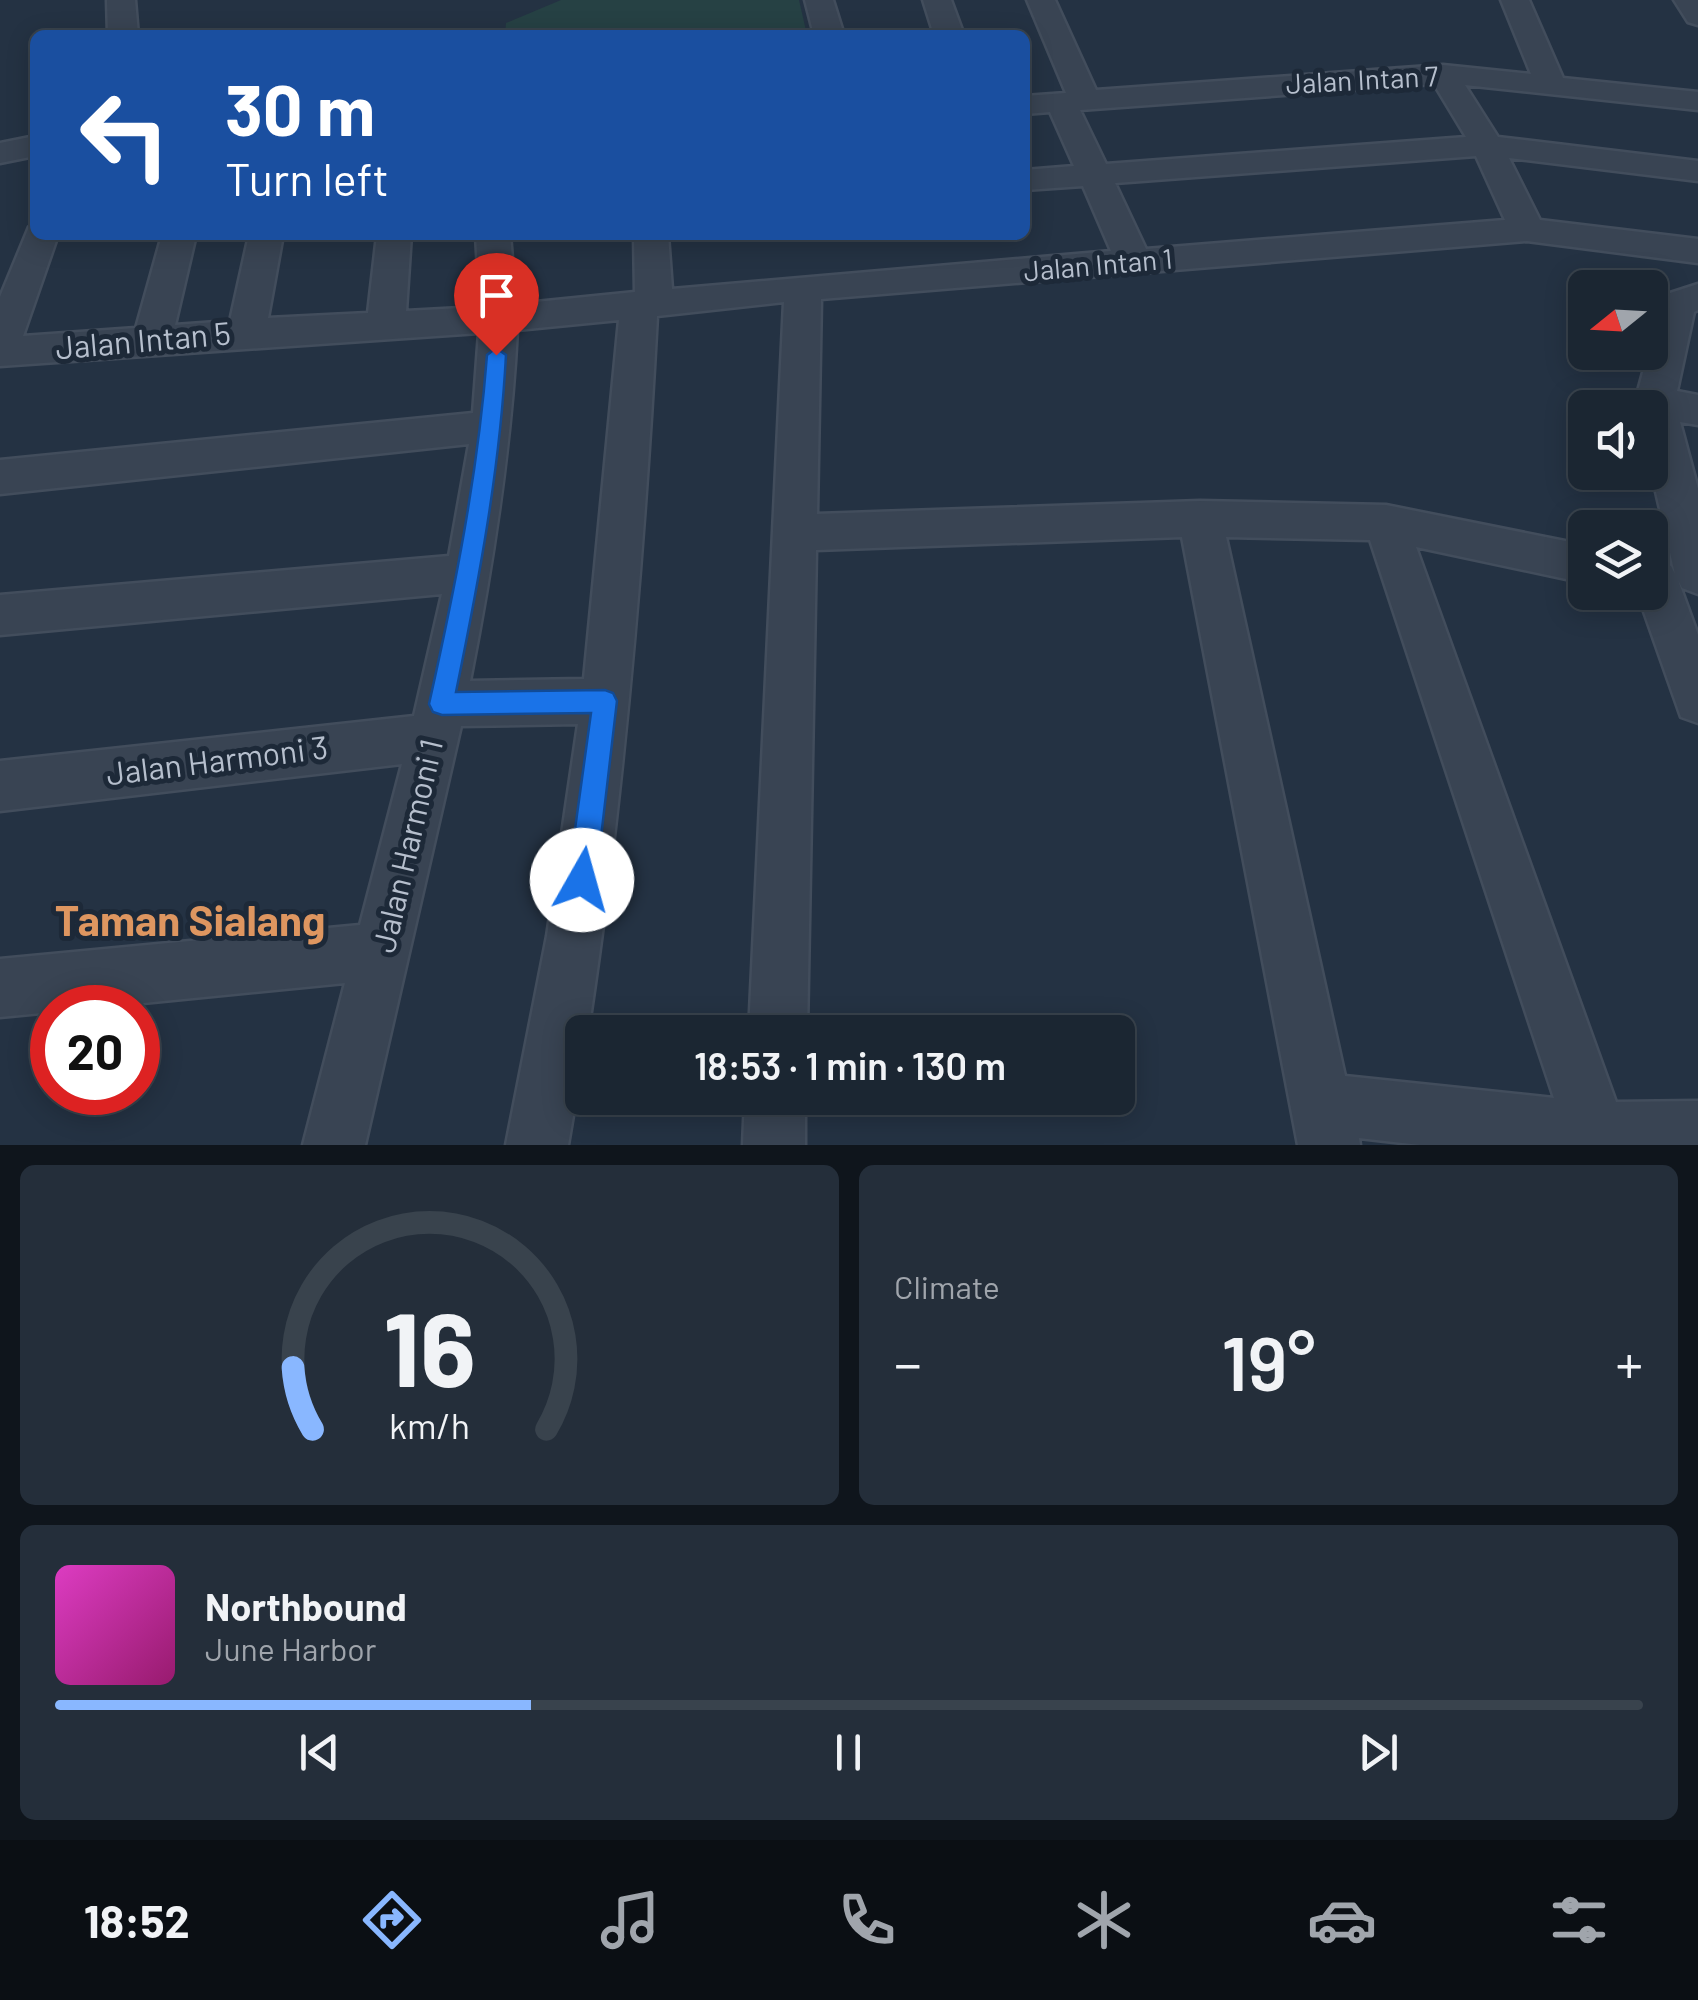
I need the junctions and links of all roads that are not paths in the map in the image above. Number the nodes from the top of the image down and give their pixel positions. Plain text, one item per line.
1 (121, 0) edge
2 (819, 0) edge
3 (937, 0) edge
4 (1042, 0) edge
5 (1515, 0) edge
6 (1688, 0) edge
7 (1698, 16) edge
8 (123, 30) edge
9 (827, 30) edge
10 (947, 30) edge
11 (1444, 74) junction
12 (1550, 85) junction
13 (1073, 101) junction
14 (1698, 101) edge
15 (1030, 105) edge
16 (1487, 145) junction
17 (30, 147) edge
18 (0, 153) edge
19 (1698, 170) edge
20 (1096, 174) junction
21 (1030, 180) edge
22 (1527, 230) junction
23 (39, 240) edge
24 (178, 240) edge
25 (265, 240) edge
26 (394, 240) edge
27 (493, 240) edge
28 (650, 240) edge
29 (1698, 252) edge
30 (1134, 262) junction
31 (803, 288) junction
32 (1698, 297) edge
33 (647, 304) junction
34 (499, 319) junction
35 (386, 326) junction
36 (246, 333) junction
37 (152, 340) junction
38 (0, 350) edge
39 (1659, 390) edge
40 (1668, 404) edge
41 (1698, 410) edge
42 (492, 426) junction
43 (0, 477) edge
44 (1665, 490) edge
45 (1200, 520) junction
46 (1386, 522) junction
47 (794, 533) junction
48 (1568, 560) edge
49 (470, 573) junction
50 (1675, 579) edge
51 (0, 614) edge
52 (1698, 700) edge
53 (605, 701) junction
54 (438, 720) junction
55 (0, 786) edge
56 (383, 951) junction
57 (0, 988) edge
58 (779, 1015) edge
59 (775, 1115) edge
60 (1325, 1125) edge
61 (1698, 1132) edge
62 (1596, 1133) junction
63 (334, 1145) edge
64 (537, 1145) edge
65 (774, 1145) edge

1 - 8 street
2 - 9 street
3 - 10 street
4 - 13 street
5 - 12 street
6 - 7 street
11 - 12 street, Jalan Intan 7
11 - 13 street, Jalan Intan 7
11 - 16 street
12 - 14 street, Jalan Intan 7
13 - 15 street, Jalan Intan 7
13 - 20 street
16 - 19 street
16 - 20 street
16 - 22 street
17 - 18 street
20 - 21 street
20 - 30 street
22 - 29 street, Jalan Intan 1
22 - 30 street, Jalan Intan 1
23 - 38 street
24 - 37 street
25 - 36 street, Jalan Intan 5
26 - 35 street
27 - 34 street, Jalan Harmoni 1
28 - 33 street
30 - 31 street, Jalan Intan 1
31 - 33 street, Jalan Intan 1
31 - 47 street
32 - 39 street
33 - 34 street, Jalan Intan 1
33 - 53 street
34 - 35 street, Jalan Intan 1
34 - 42 street, Jalan Harmoni 1
35 - 36 street, Jalan Intan 1
36 - 37 street, Jalan Intan 5
37 - 38 street, Jalan Intan 5
40 - 41 street
42 - 43 street
42 - 49 street, Jalan Harmoni 1
44 - 50 street
45 - 46 street
45 - 47 street
45 - 60 street
46 - 48 street
46 - 62 street
47 - 58 street
49 - 51 street
49 - 54 street, Jalan Harmoni 1
50 - 52 street
53 - 54 street, Jalan Harmoni 3
53 - 64 street
54 - 55 street, Jalan Harmoni 3
54 - 56 street, Jalan Harmoni 1
56 - 57 street
56 - 63 street, Jalan Harmoni 1
59 - 65 street
60 - 62 street
61 - 62 street

